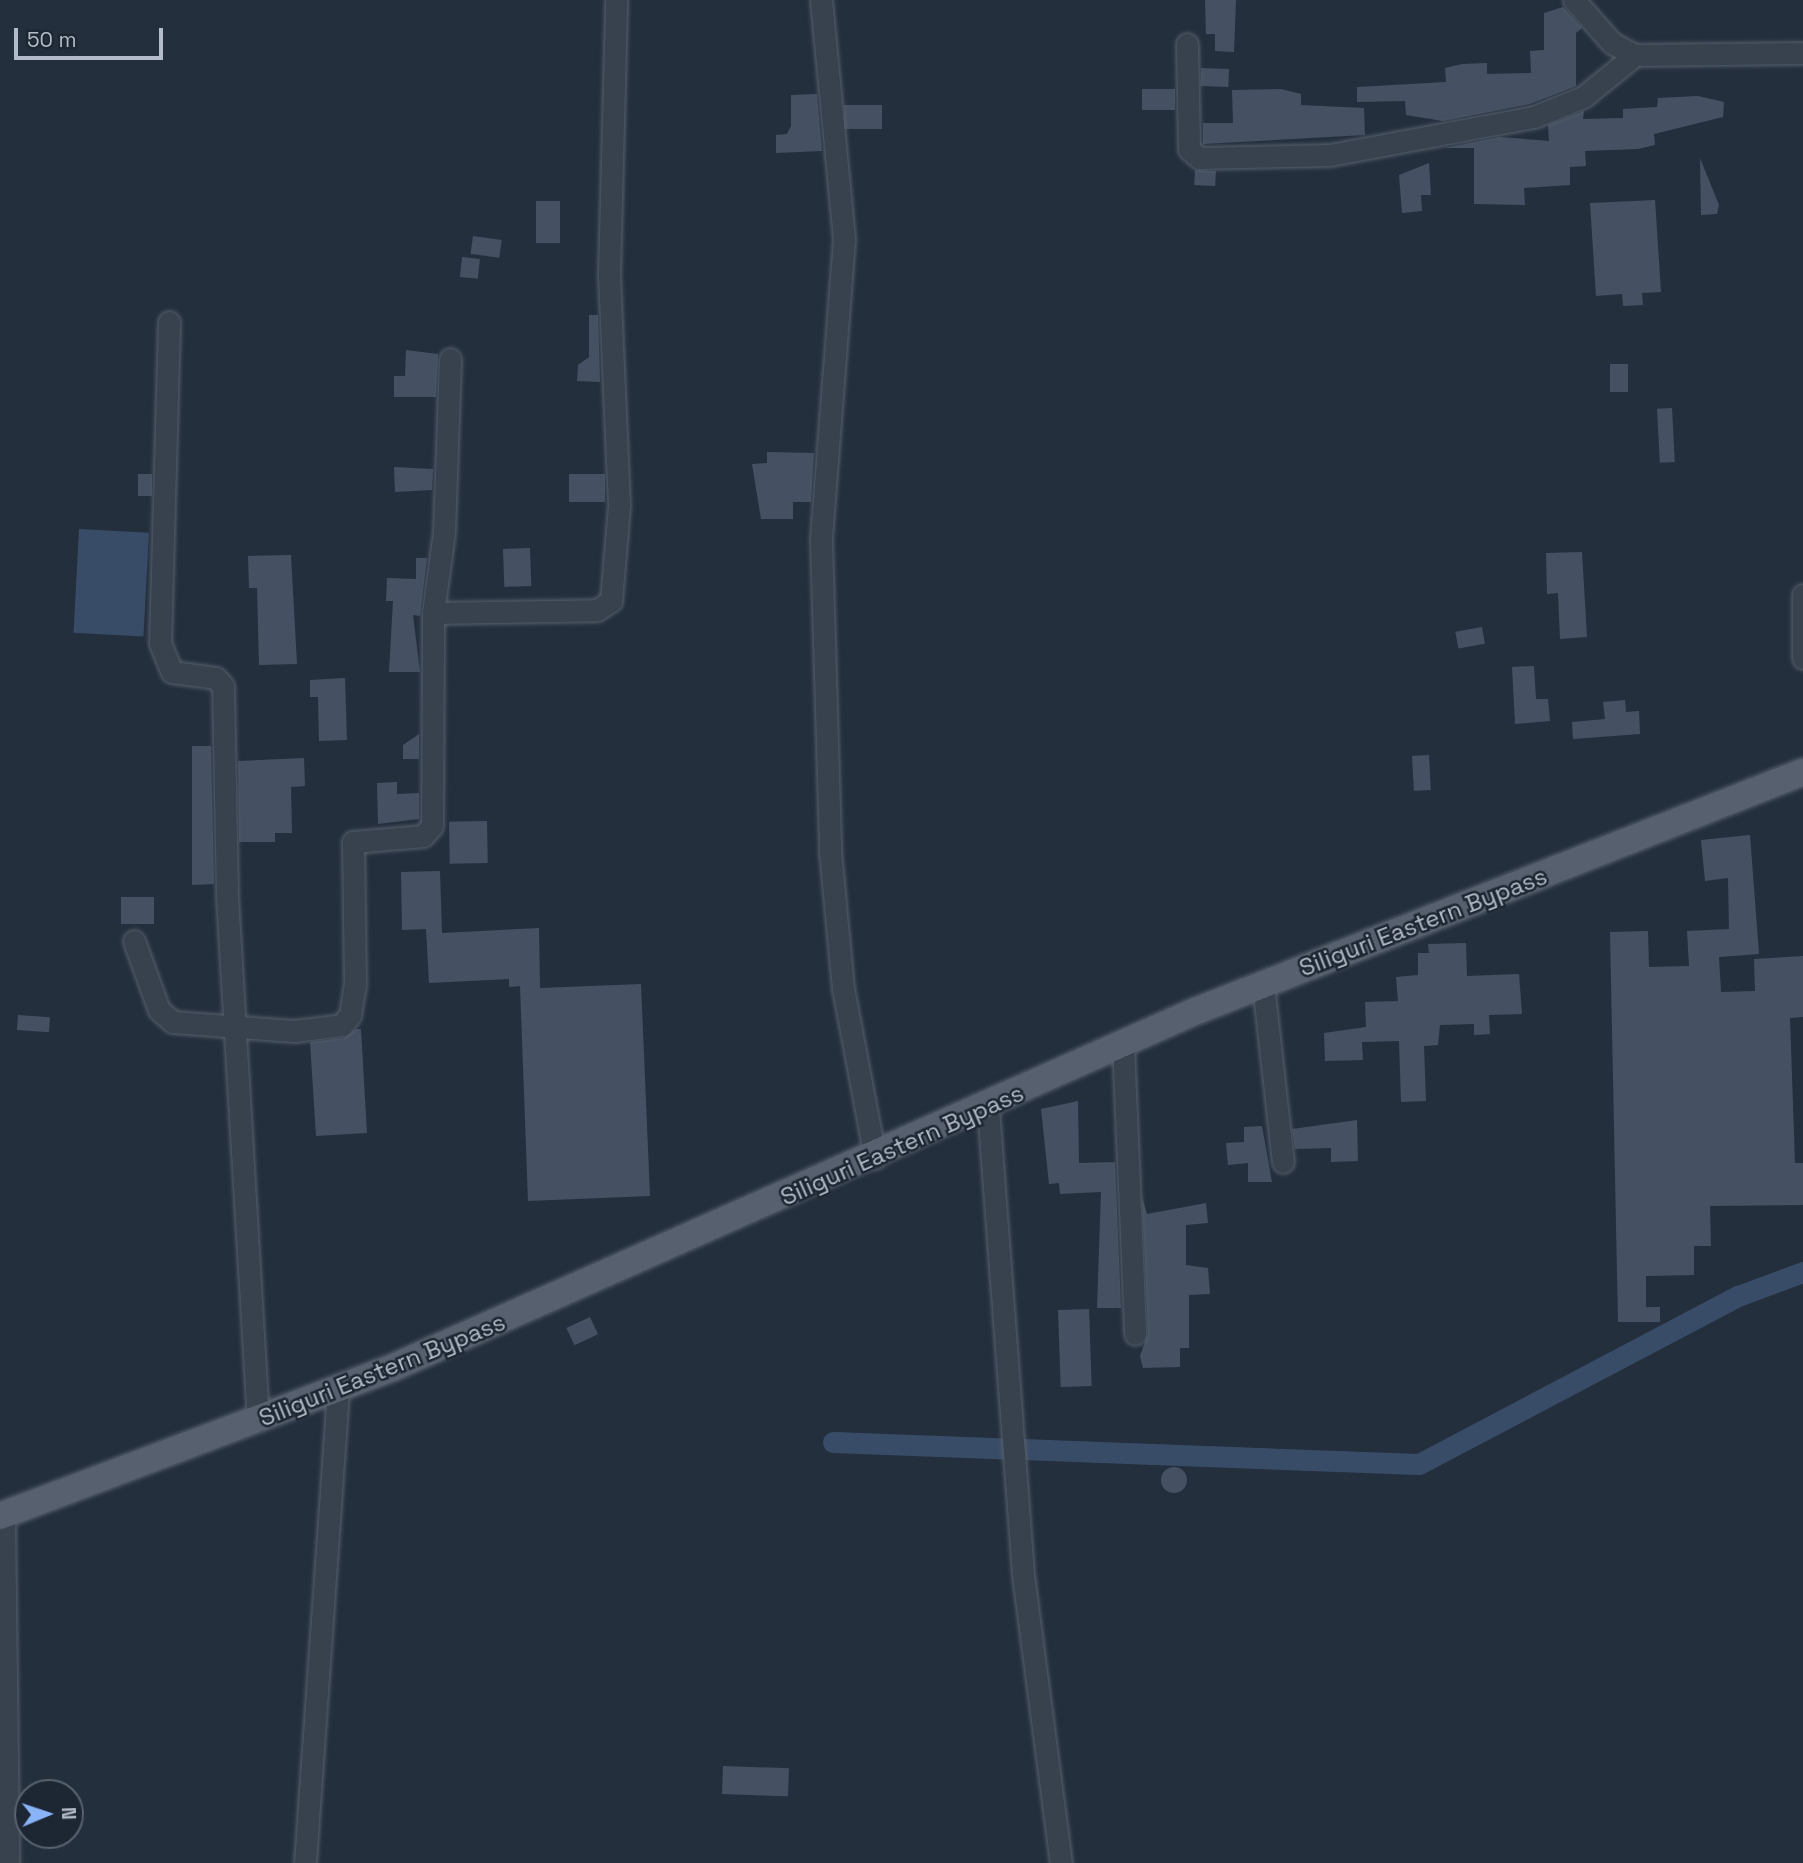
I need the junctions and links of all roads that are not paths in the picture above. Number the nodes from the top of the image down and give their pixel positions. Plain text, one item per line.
1 (616, 0) edge
2 (821, 0) edge
3 (1574, 0) edge
4 (1187, 44) dead end
5 (1803, 53) edge
6 (1635, 55) junction
7 (169, 322) dead end
8 (450, 359) dead end
9 (1803, 595) edge
10 (433, 613) junction
11 (1803, 659) edge
12 (1803, 772) edge
13 (134, 941) dead end
14 (1264, 984) junction
15 (236, 1030) junction
16 (1123, 1043) junction
17 (988, 1108) junction
18 (875, 1158) junction
19 (1283, 1162) dead end
20 (1135, 1334) dead end
21 (338, 1390) junction
22 (258, 1421) junction
23 (2, 1515) edge
24 (8, 1863) edge
25 (305, 1863) edge
26 (1061, 1863) edge

1 - 10 street
2 - 18 street
3 - 6 street
4 - 6 street
5 - 6 street
7 - 15 street
8 - 10 street
9 - 11 street
10 - 15 street
12 - 14 main road, Siliguri Eastern Bypass
13 - 15 street
14 - 16 main road, Siliguri Eastern Bypass
14 - 19 street
15 - 22 street
16 - 17 main road, Siliguri Eastern Bypass
16 - 20 street
17 - 18 main road, Siliguri Eastern Bypass
17 - 26 street
18 - 21 main road, Siliguri Eastern Bypass
21 - 22 main road, Siliguri Eastern Bypass
21 - 25 street
22 - 23 main road, Siliguri Eastern Bypass
23 - 24 street

